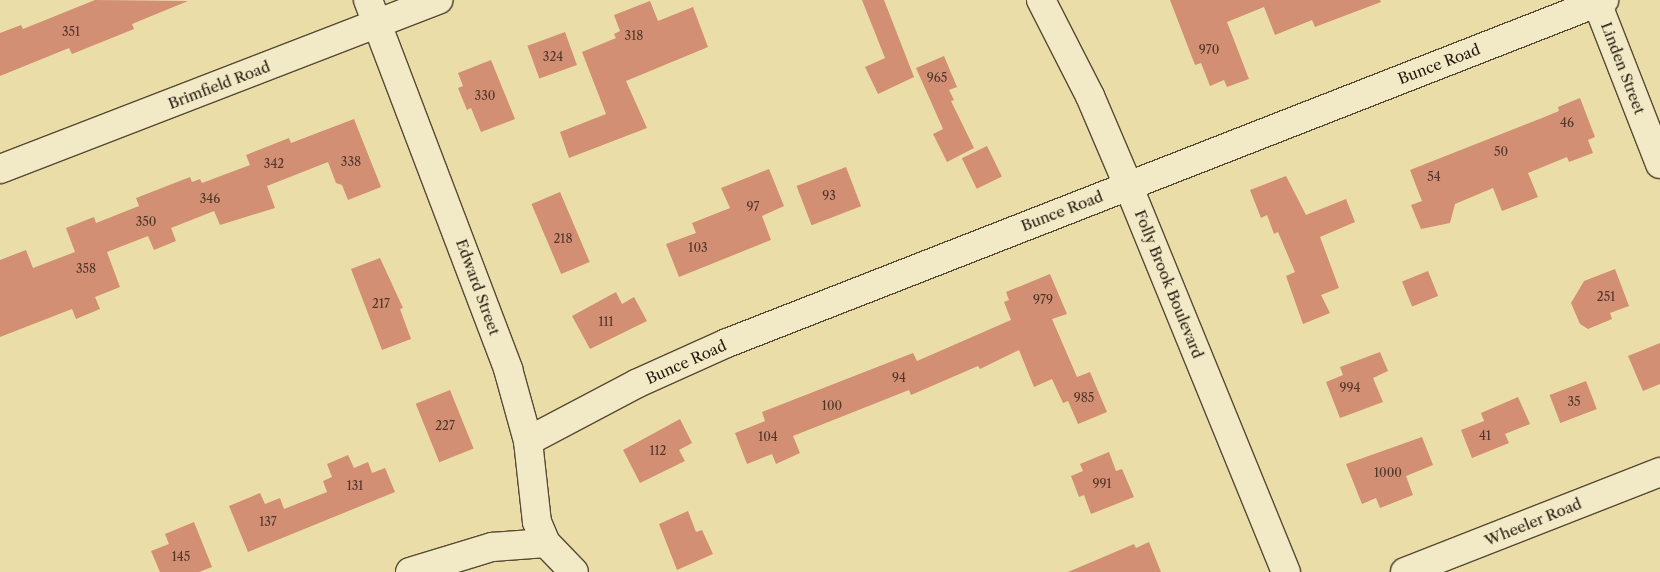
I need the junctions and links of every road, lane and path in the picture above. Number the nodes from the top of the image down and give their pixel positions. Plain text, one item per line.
1 (439, 0) edge
2 (1040, 0) edge
3 (1599, 1) edge
4 (373, 12) edge
5 (1660, 164) edge
6 (0, 169) edge
7 (1128, 185) junction
8 (528, 441) junction
9 (1660, 472) edge
10 (546, 543) junction
11 (410, 572) edge
12 (574, 572) edge
13 (1286, 572) edge
14 (1405, 572) edge

1 - 4 street, Brimfield Road
2 - 7 street, Folly Brook Boulevard
3 - 5 street, Linden Street
3 - 7 street, Bunce Road
4 - 6 street, Brimfield Road
4 - 8 street, Edward Street
7 - 8 street, Bunce Road
7 - 13 street, Folly Brook Boulevard
8 - 10 street, Edward Street
9 - 14 street, Wheeler Road
10 - 11 street
10 - 12 street, Edward Street

